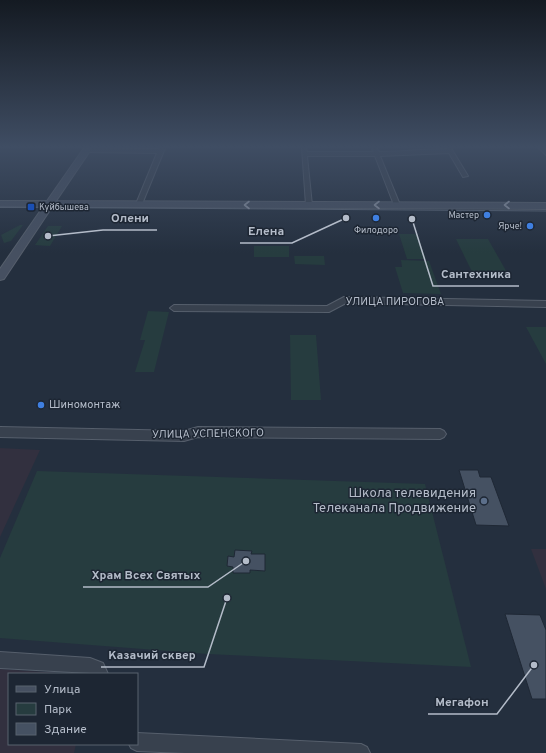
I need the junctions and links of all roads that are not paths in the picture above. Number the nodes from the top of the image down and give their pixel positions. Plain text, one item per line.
1 (63, 183) edge
2 (148, 183) edge
3 (307, 183) edge
4 (389, 183) edge
5 (0, 204) edge
6 (49, 204) junction
7 (140, 204) junction
8 (309, 205) junction
9 (397, 205) junction
10 (546, 206) edge
11 (0, 277) edge
12 (546, 304) edge
13 (174, 308) dead end
14 (0, 432) edge
15 (440, 434) dead end
16 (0, 660) edge
17 (100, 673) edge
18 (138, 742) edge
19 (361, 753) edge

1 - 6 main road
2 - 7 street
3 - 8 street
4 - 9 street
5 - 6 main road
6 - 7 main road
6 - 11 main road
8 -> 7 main road
9 -> 8 main road
10 -> 9 main road
12 - 13 street, УЛИЦА ПИРОГОВА
14 - 15 street, УЛИЦА УСПЕНСКОГО
16 - 17 street
18 - 19 street

